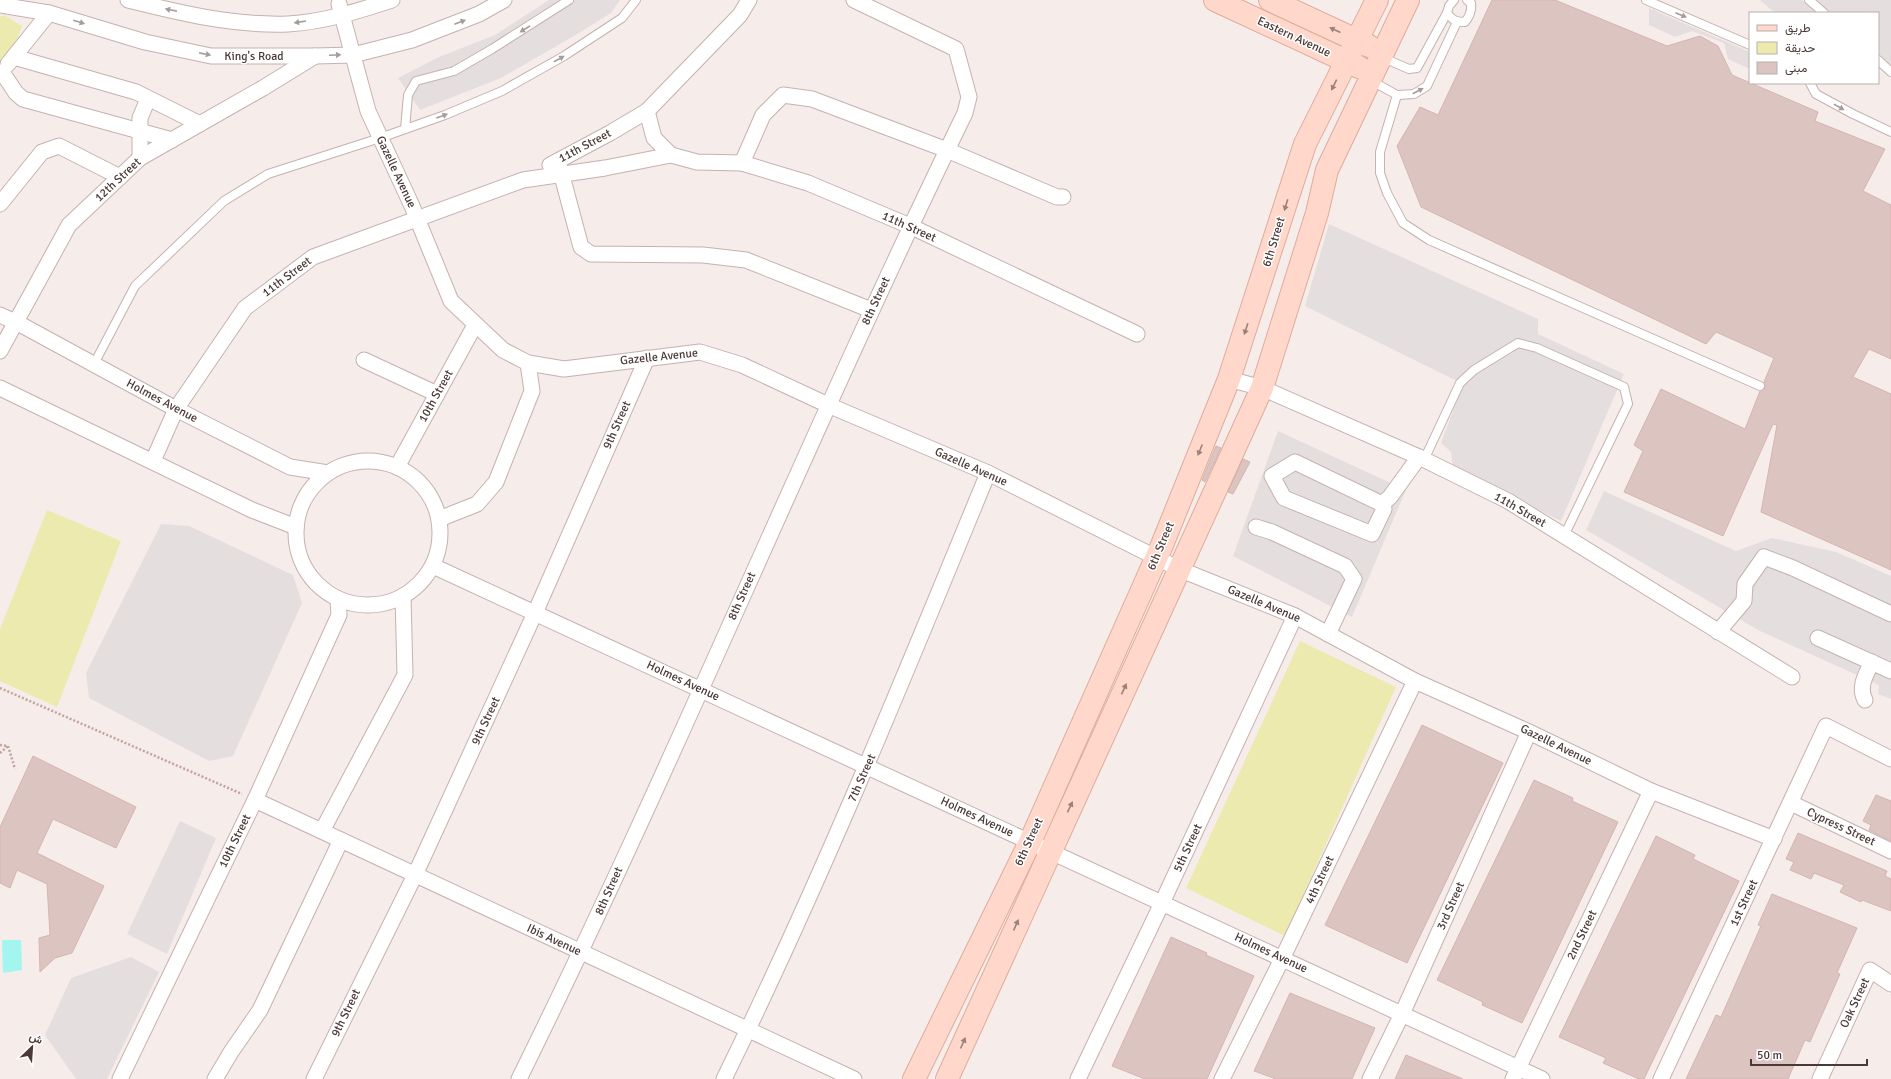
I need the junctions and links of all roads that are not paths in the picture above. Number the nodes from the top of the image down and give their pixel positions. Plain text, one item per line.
1 (128, 0) edge
2 (392, 0) edge
3 (504, 0) edge
4 (569, 0) edge
5 (636, 0) edge
6 (749, 0) edge
7 (854, 0) edge
8 (1215, 0) edge
9 (1270, 0) edge
10 (1377, 0) edge
11 (1408, 0) edge
12 (1454, 0) edge
13 (1467, 0) edge
14 (1646, 0) edge
15 (1809, 0) edge
16 (0, 5) edge
17 (340, 10) junction
18 (1823, 12) edge
19 (49, 13) junction
20 (1447, 13) junction
21 (1457, 22) junction
22 (1357, 40) junction
23 (1749, 45) edge
24 (352, 54) junction
25 (315, 56) junction
26 (14, 57) junction
27 (1346, 61) junction
28 (1879, 61) edge
29 (1376, 66) junction
30 (1891, 72) edge
31 (1, 73) edge
32 (1811, 84) edge
33 (1397, 95) junction
34 (148, 99) junction
35 (647, 111) junction
36 (200, 124) junction
37 (405, 129) junction
38 (140, 131) junction
39 (1891, 132) edge
40 (380, 138) junction
41 (172, 140) junction
42 (947, 150) junction
43 (671, 155) junction
44 (140, 158) junction
45 (742, 163) junction
46 (559, 168) junction
47 (120, 177) junction
48 (1063, 197) dead end
49 (0, 204) edge
50 (417, 218) junction
51 (910, 226) junction
52 (872, 310) junction
53 (0, 316) edge
54 (16, 322) junction
55 (475, 325) junction
56 (1137, 334) dead end
57 (0, 350) edge
58 (647, 358) junction
59 (364, 360) dead end
60 (528, 363) junction
61 (94, 364) junction
62 (1229, 379) junction
63 (1760, 386) dead end
64 (0, 388) edge
65 (1262, 388) junction
66 (437, 394) junction
67 (828, 405) junction
68 (176, 409) junction
69 (1421, 458) junction
70 (153, 461) junction
71 (397, 467) junction
72 (328, 473) junction
73 (988, 473) junction
74 (1382, 504) junction
75 (439, 520) junction
76 (296, 527) junction
77 (1256, 527) dead end
78 (1564, 536) junction
79 (1156, 557) junction
80 (433, 566) junction
81 (1179, 569) junction
82 (403, 596) junction
83 (338, 598) junction
84 (535, 613) junction
85 (1891, 614) edge
86 (1295, 616) junction
87 (1718, 632) junction
88 (1328, 634) junction
89 (1818, 638) dead end
90 (1872, 662) junction
91 (1891, 671) edge
92 (1792, 677) dead end
93 (1415, 681) junction
94 (700, 689) junction
95 (1865, 700) dead end
96 (1529, 732) junction
97 (1891, 759) edge
98 (867, 767) junction
99 (1651, 791) junction
100 (255, 800) junction
101 (1791, 803) junction
102 (322, 831) junction
103 (1774, 839) junction
104 (341, 840) junction
105 (1030, 842) junction
106 (1050, 851) junction
107 (1891, 851) edge
108 (415, 875) junction
109 (1162, 903) junction
110 (581, 952) junction
111 (1282, 959) junction
112 (1891, 984) edge
113 (1402, 1014) junction
114 (748, 1030) junction
115 (1515, 1073) edge
116 (120, 1079) edge
117 (215, 1079) edge
118 (314, 1079) edge
119 (519, 1079) edge
120 (724, 1079) edge
121 (854, 1079) edge
122 (914, 1079) edge
123 (947, 1079) edge
124 (1078, 1079) edge
125 (1222, 1079) edge
126 (1370, 1079) edge
127 (1542, 1079) edge
128 (1661, 1079) edge
129 (1820, 1079) edge

17 -> 1 street
2 - 17 street
24 -> 3 street, King's Road
4 -> 37 lane
37 -> 5 lane
6 - 35 street, 11th Street
7 - 42 street, 8th Street
8 - 27 main road, Eastern Avenue
22 -> 9 main road, Eastern Avenue
10 - 22 main road, 6th Street
11 - 29 main road, 6th Street
12 - 20 lane
13 - 21 lane
14 -> 23 lane
15 - 18 lane
16 - 19 street, King's Road
17 - 24 street, Gazelle Avenue
19 -> 25 street, King's Road
19 - 26 street
20 - 21 lane
20 - 29 lane
33 -> 21 lane
22 - 27 main road, 6th Street
22 - 29 main road, Eastern Avenue
25 -> 24 street, King's Road
24 - 40 street, Gazelle Avenue
25 - 36 street, 12th Street
26 - 31 street
26 - 34 street
27 - 29 main road, Eastern Avenue
27 -> 62 main road, 6th Street
28 - 30 lane
29 - 33 lane
29 - 65 main road, 6th Street
31 - 38 street
32 -> 39 lane
33 - 63 lane
34 - 36 street
34 - 38 street
35 - 43 street, 11th Street
35 - 46 street, 11th Street
36 - 41 street, 12th Street
37 - 40 lane
38 - 41 street
38 - 44 street
40 - 50 street, Gazelle Avenue
40 - 61 lane
41 - 44 street, 12th Street
42 - 45 street
42 - 48 street
42 - 51 street, 8th Street
43 - 45 street, 11th Street
43 - 46 street, 11th Street
44 - 47 street, 12th Street
45 - 51 street, 11th Street
46 - 50 street, 11th Street
46 - 52 street
47 - 49 street
47 - 54 street, 12th Street
50 - 55 street, Gazelle Avenue
50 - 68 street, 11th Street
51 - 52 street, 8th Street
51 - 56 street, 11th Street
52 - 67 street, 8th Street
53 - 54 street, Holmes Avenue
54 - 57 street, 12th Street
54 - 61 street, Holmes Avenue
55 - 60 street, Gazelle Avenue
55 - 66 street, 10th Street
58 - 60 street, Gazelle Avenue
58 - 67 street, Gazelle Avenue
58 - 84 street, 9th Street
59 - 66 street
60 - 75 street
61 - 68 street, Holmes Avenue
62 - 65 street, 11th Street
62 -> 79 main road, 6th Street
64 - 70 street
65 - 69 street, 11th Street
65 - 81 main road, 6th Street
66 - 71 street, 10th Street
67 - 73 street, Gazelle Avenue
67 - 94 street, 8th Street
68 - 70 street, 11th Street
68 - 72 street, Holmes Avenue
69 - 74 street
69 - 78 street, 11th Street
69 - 78 lane
70 - 76 street
71 - 72 street
71 - 75 street
72 - 76 street
73 - 79 street, Gazelle Avenue
73 - 98 street, 7th Street
74 - 74 street
75 - 80 street
76 - 83 street
77 - 88 street
78 - 87 street, 11th Street
79 - 81 street, Gazelle Avenue
79 - 105 main road, 6th Street
80 - 82 street
80 - 84 street, Holmes Avenue
81 - 86 street, Gazelle Avenue
106 -> 81 main road, 6th Street
82 - 83 street
82 - 102 street
83 - 100 street, 10th Street
84 - 94 street, Holmes Avenue
84 - 108 street, 9th Street
85 - 87 street
86 - 88 street, Gazelle Avenue
86 - 109 street, 5th Street
87 - 92 street, 11th Street
88 - 93 street, Gazelle Avenue
89 - 90 street
90 - 91 street
90 - 95 street
93 - 96 street, Gazelle Avenue
93 - 111 street, 4th Street
94 - 98 street, Holmes Avenue
94 - 110 street, 8th Street
96 - 99 street, Gazelle Avenue
96 - 113 street, 3rd Street
97 - 101 street, 1st Street
98 - 105 street, Holmes Avenue
98 - 114 street, 7th Street
99 - 103 street, Gazelle Avenue
99 - 115 street, 2nd Street
100 - 102 street, Ibis Avenue
100 - 116 street, 10th Street
101 - 103 street, 1st Street
101 - 107 street, Cypress Street
102 - 104 street, Ibis Avenue
103 - 128 street, 1st Street
104 - 108 street, Ibis Avenue
104 - 117 street
105 - 106 street, Holmes Avenue
105 - 122 main road, 6th Street
106 - 109 street, Holmes Avenue
123 -> 106 main road, 6th Street
108 - 110 street, Ibis Avenue
108 - 118 street, 9th Street
109 - 111 street, Holmes Avenue
109 - 124 street, 5th Street
110 - 114 street, Ibis Avenue
110 - 119 street, 8th Street
111 - 113 street, Holmes Avenue
111 - 125 street, 4th Street
112 - 129 street, Oak Street
113 - 115 street, Holmes Avenue
113 - 126 street, 3rd Street
114 - 120 street, 7th Street
114 - 121 street, Ibis Avenue
115 - 127 street, Holmes Avenue

